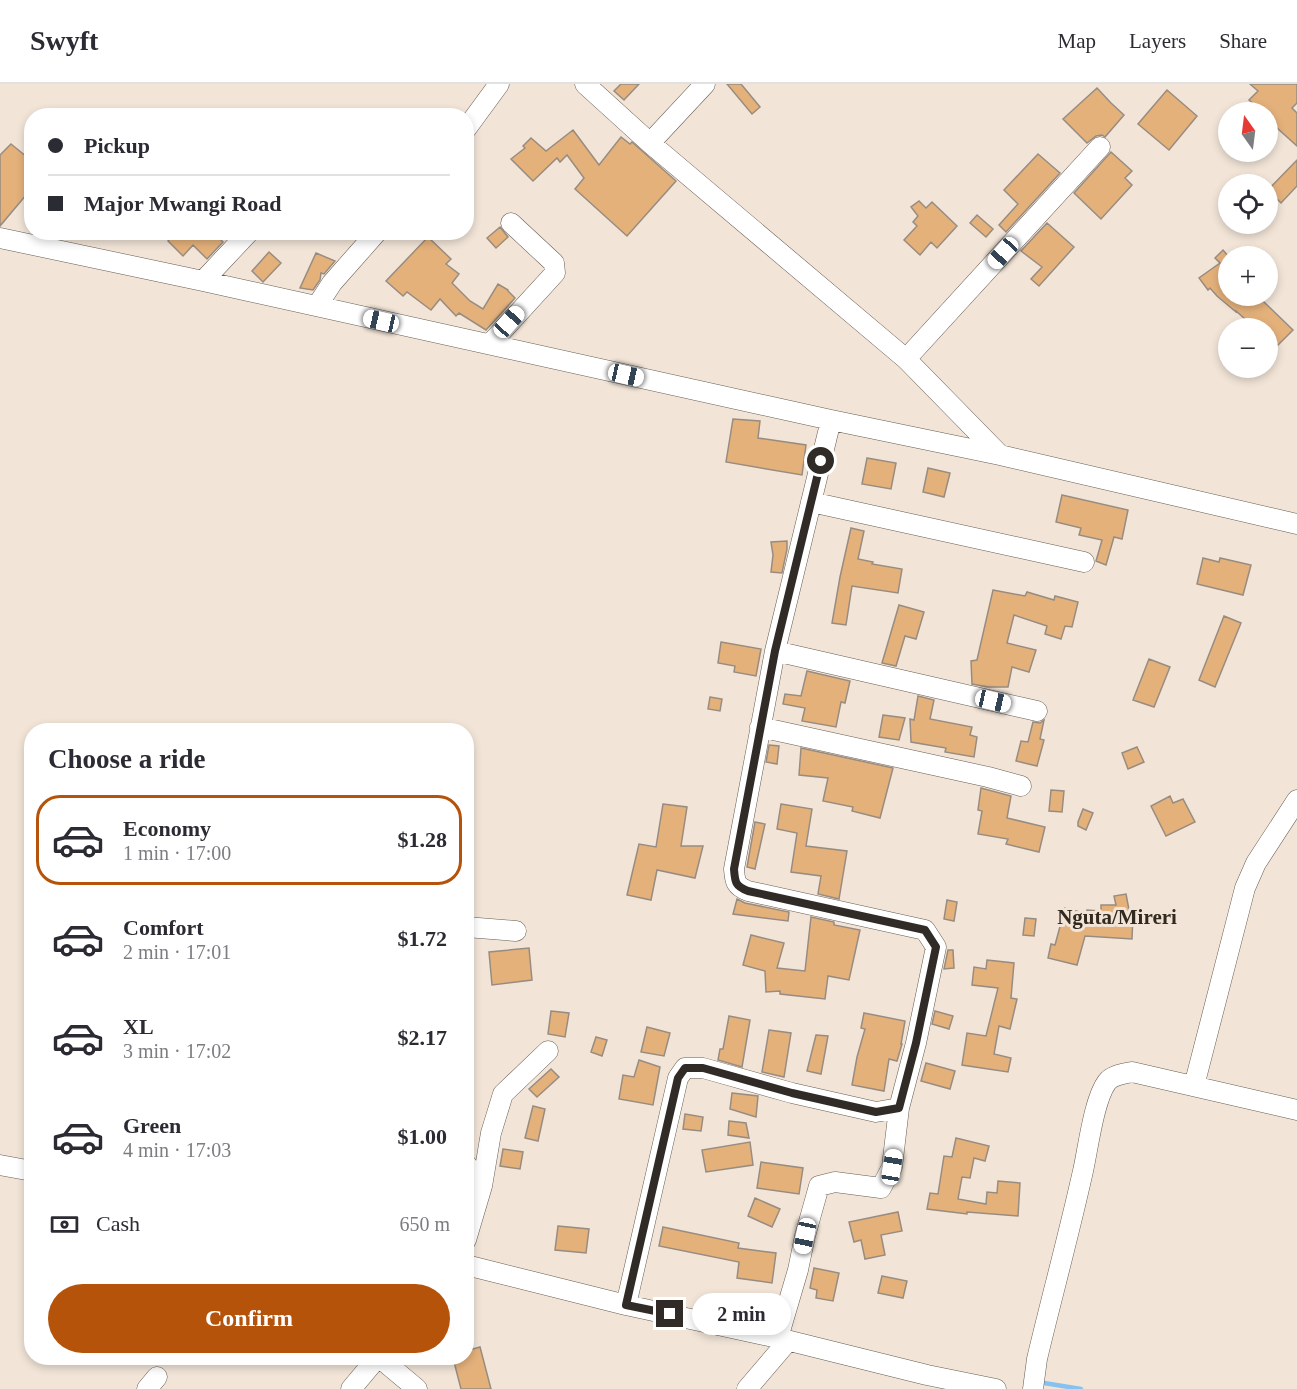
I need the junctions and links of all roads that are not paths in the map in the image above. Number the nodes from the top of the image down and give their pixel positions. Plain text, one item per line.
1 (499, 84) edge
2 (585, 84) edge
3 (705, 84) edge
4 (474, 118) edge
5 (650, 143) junction
6 (1100, 147) dead end
7 (511, 223) dead end
8 (0, 238) edge
9 (241, 240) edge
10 (370, 240) edge
11 (203, 281) junction
12 (316, 306) junction
13 (490, 344) junction
14 (906, 359) junction
15 (831, 420) junction
16 (1000, 455) junction
17 (811, 502) junction
18 (1297, 524) edge
19 (1084, 562) dead end
20 (775, 651) junction
21 (1037, 711) dead end
22 (760, 727) junction
23 (1021, 786) dead end
24 (1297, 800) edge
25 (474, 928) edge
26 (516, 931) dead end
27 (548, 1051) dead end
28 (1194, 1086) junction
29 (899, 1108) junction
30 (1297, 1110) edge
31 (0, 1165) edge
32 (24, 1170) edge
33 (474, 1175) edge
34 (482, 1186) junction
35 (474, 1213) edge
36 (474, 1266) edge
37 (626, 1305) junction
38 (783, 1340) junction
39 (372, 1365) edge
40 (387, 1365) edge
41 (922, 1382) edge
42 (351, 1389) edge
43 (417, 1389) edge
44 (747, 1389) edge
45 (996, 1389) edge
46 (1033, 1389) edge

1 - 4 street
2 - 5 street
3 - 5 street
5 - 14 street
6 - 14 street
7 - 13 street
8 - 11 street
9 - 11 street
10 - 12 street
11 - 12 street
12 - 13 street
13 - 15 street
14 - 16 street
15 - 16 street
15 - 17 street
16 - 18 street
17 - 19 street
17 - 20 street
20 - 21 street
20 - 22 street
22 - 23 street
22 - 29 street
24 - 28 street
25 - 26 street
27 - 34 street
28 - 30 street
28 - 46 street
29 - 37 street
29 - 38 street
31 - 32 street
33 - 34 street
34 - 35 street
36 - 37 street
37 - 38 street
38 - 41 street
38 - 44 street
39 - 42 street
40 - 43 street
41 - 45 street

